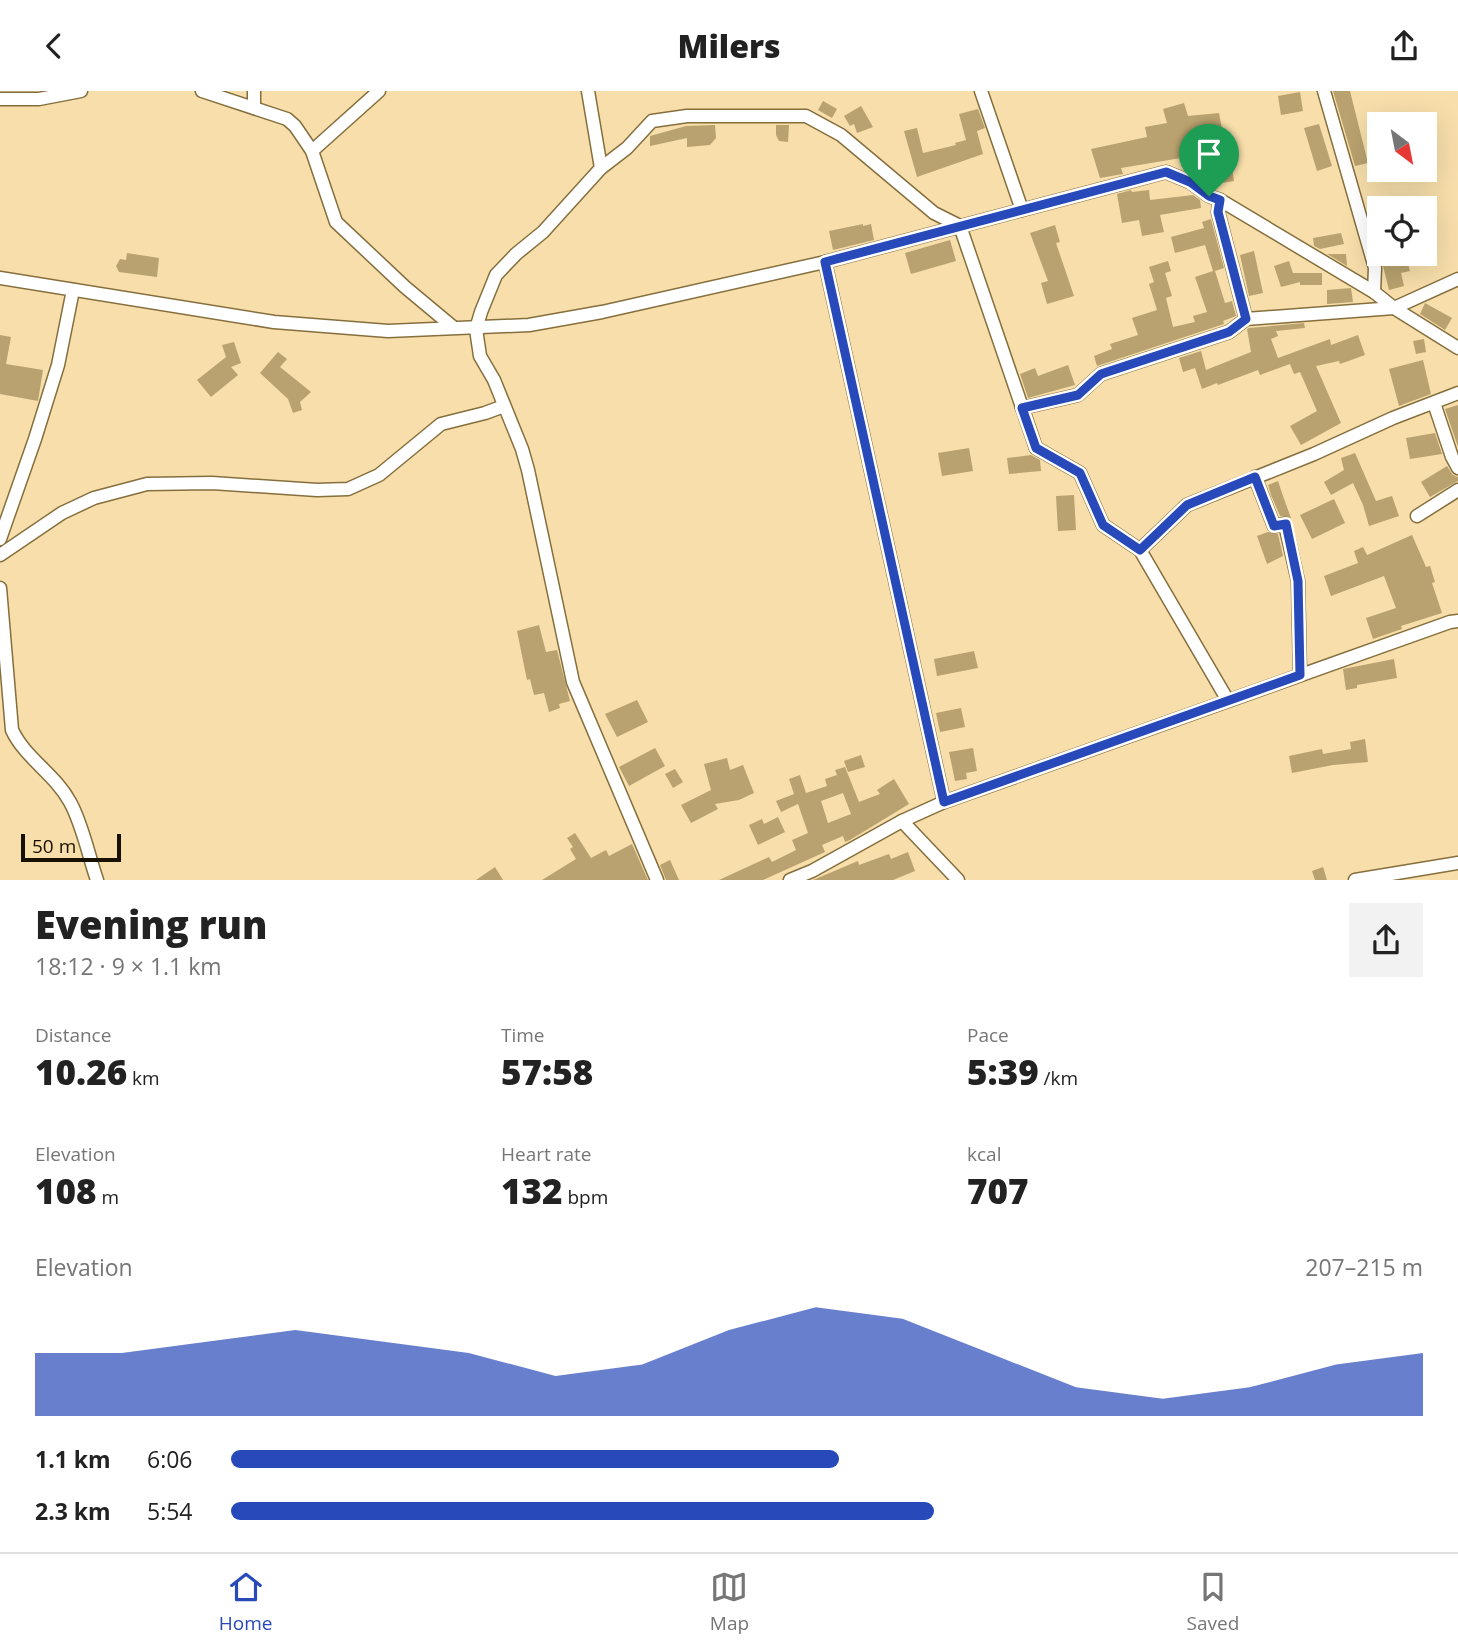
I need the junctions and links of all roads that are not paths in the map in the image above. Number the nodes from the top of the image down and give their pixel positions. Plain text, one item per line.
1 (81, 91) edge
2 (202, 91) edge
3 (254, 91) edge
4 (379, 91) edge
5 (588, 91) edge
6 (981, 91) edge
7 (1324, 91) edge
8 (0, 99) edge
9 (254, 108) junction
10 (312, 151) junction
11 (601, 168) junction
12 (1220, 200) junction
13 (1022, 210) junction
14 (960, 226) junction
15 (825, 262) junction
16 (0, 278) edge
17 (1458, 279) edge
18 (73, 290) junction
19 (1374, 292) junction
20 (1394, 308) junction
21 (1246, 319) junction
22 (453, 327) junction
23 (476, 328) junction
24 (1458, 348) edge
25 (1458, 393) edge
26 (1434, 403) junction
27 (504, 406) junction
28 (1022, 408) junction
29 (1458, 468) edge
30 (1255, 477) junction
31 (1458, 490) edge
32 (1417, 516) dead end
33 (0, 538) edge
34 (1140, 550) junction
35 (0, 555) edge
36 (0, 588) edge
37 (1458, 621) edge
38 (1300, 675) junction
39 (1227, 699) junction
40 (944, 802) junction
41 (902, 821) junction
42 (1458, 863) edge
43 (97, 880) edge
44 (657, 880) edge
45 (790, 880) edge
46 (958, 880) edge
47 (1355, 880) edge

1 - 8 street
2 - 9 street
3 - 9 street
4 - 10 street
5 - 11 street
6 - 13 street
7 - 19 street
9 - 10 street
10 - 22 street
11 - 14 street
11 - 23 street
12 - 13 street
12 - 19 street
12 - 21 street
13 - 14 street
14 - 15 street
14 - 28 street
15 - 23 street
15 - 40 street
16 - 18 street
17 - 20 street
18 - 22 street
18 - 33 street
19 - 20 street
20 - 21 street
20 - 24 street
21 - 28 street
22 - 23 street
23 - 27 street
25 - 26 street
26 - 29 street
26 - 30 street
27 - 35 street
27 - 44 street
28 - 34 street
30 - 34 street
30 - 38 street
31 - 32 street
34 - 39 street
36 - 43 street
37 - 38 street
38 - 39 street
39 - 40 street
40 - 41 street
41 - 45 street
41 - 46 street
42 - 47 street

